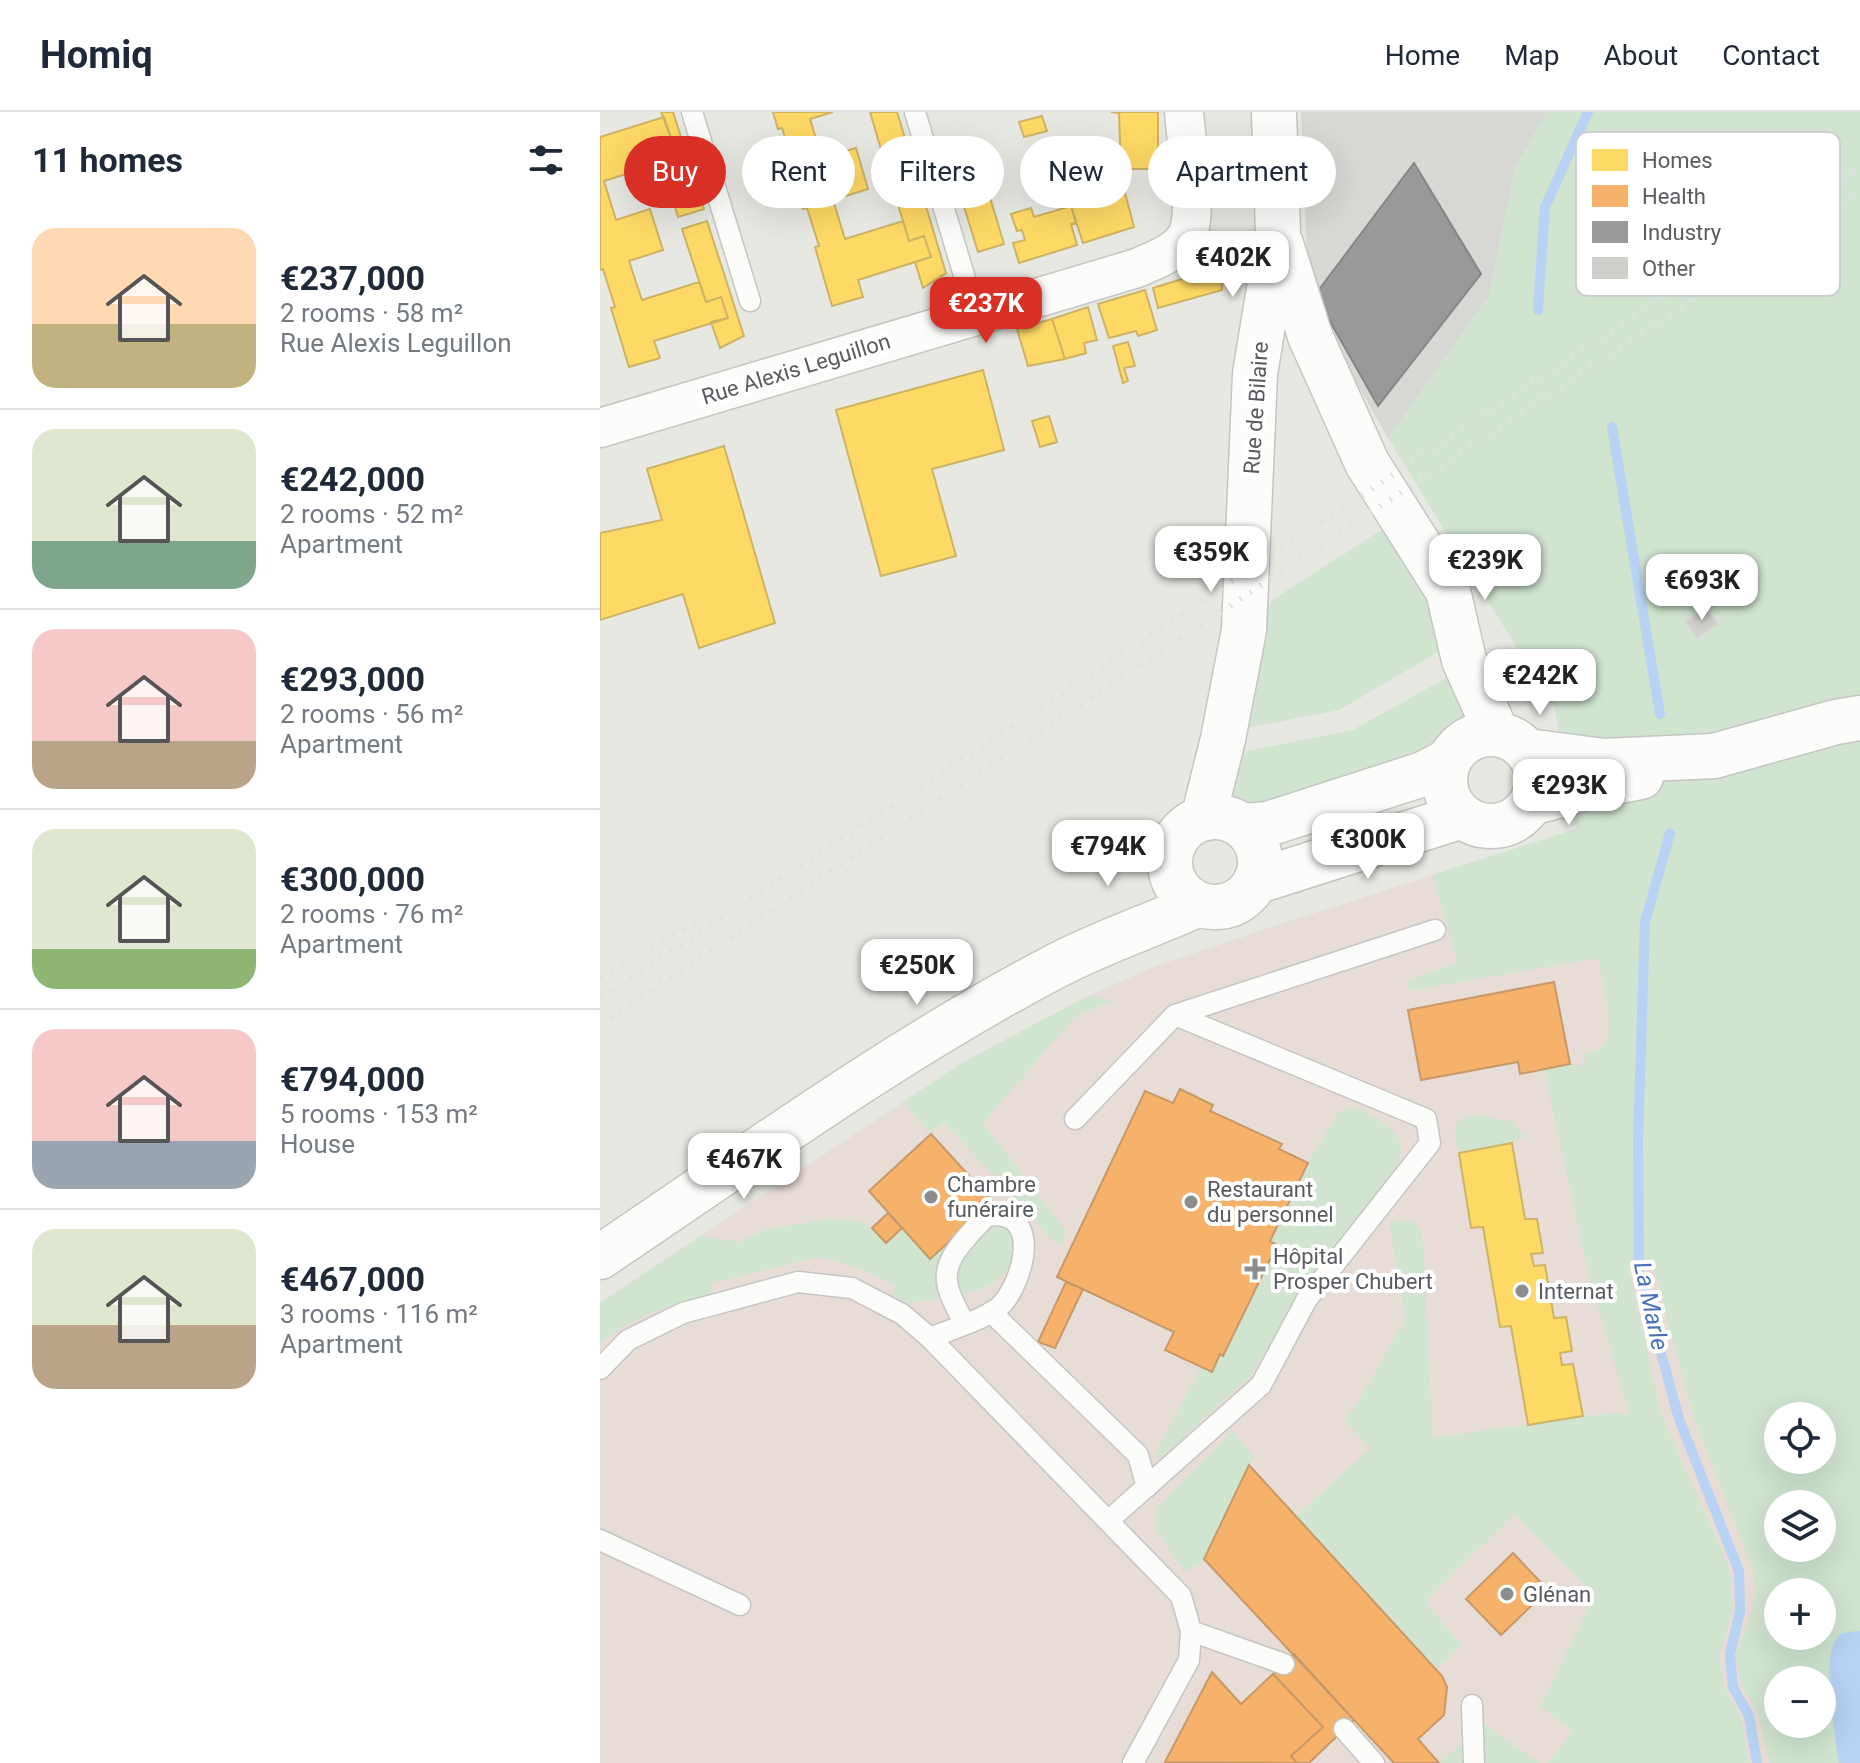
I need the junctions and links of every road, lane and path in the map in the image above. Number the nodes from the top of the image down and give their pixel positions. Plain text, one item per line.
1 (692, 112) edge
2 (915, 112) edge
3 (1184, 112) edge
4 (1274, 112) edge
5 (1278, 234) junction
6 (750, 301) dead end
7 (976, 315) junction
8 (600, 428) edge
9 (1860, 718) edge
10 (1512, 742) junction
11 (1714, 756) junction
12 (1448, 761) junction
13 (1531, 803) junction
14 (1462, 816) junction
15 (1222, 823) junction
16 (1255, 882) junction
17 (1186, 892) junction
18 (1435, 930) dead end
19 (1175, 1015) junction
20 (1075, 1119) dead end
21 (600, 1257) edge
22 (991, 1312) junction
23 (964, 1323) junction
24 (930, 1338) junction
25 (600, 1369) edge
26 (1147, 1487) junction
27 (1108, 1521) junction
28 (600, 1540) edge
29 (740, 1605) dead end
30 (1191, 1631) junction
31 (1284, 1664) dead end
32 (1472, 1705) dead end
33 (1344, 1729) dead end
34 (1133, 1763) edge
35 (1374, 1763) edge
36 (1474, 1763) edge

1 - 6 lane
2 - 7 lane
3 - 7 street, Rue Alexis Leguillon
4 - 5 street, Rue de Bilaire
5 - 10 street, Rue de Bilaire
5 - 15 street, Rue de Bilaire
7 - 8 street, Rue Alexis Leguillon
9 - 11 street
10 - 11 street
10 - 12 street
10 - 13 street
11 - 13 street
12 - 14 street
12 - 15 street
13 - 14 street
14 - 16 street
15 - 16 street
15 - 17 street
16 - 17 street
17 - 21 street
18 - 19 lane
19 - 20 lane
19 - 26 lane
22 - 23 lane
22 - 23 lane
22 - 26 lane
23 - 24 lane
24 - 25 lane
24 - 27 lane
26 - 27 lane
27 - 30 lane
28 - 29 lane
30 - 31 lane
30 - 34 lane
32 - 36 lane
33 - 35 lane

